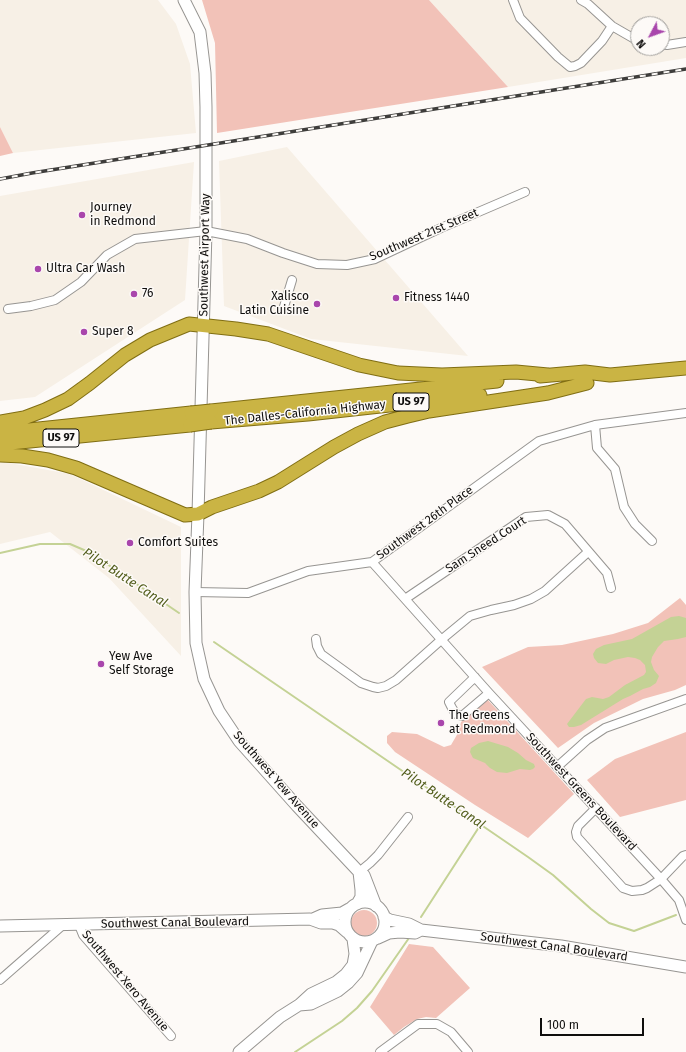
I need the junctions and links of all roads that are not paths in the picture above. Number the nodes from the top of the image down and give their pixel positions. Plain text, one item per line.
1 (184, 0) edge
2 (513, 0) edge
3 (581, 0) edge
4 (612, 26) junction
5 (630, 36) edge
6 (686, 42) edge
7 (670, 45) edge
8 (525, 192) dead end
9 (206, 231) junction
10 (292, 280) dead end
11 (8, 309) dead end
12 (283, 310) dead end
13 (203, 325) junction
14 (686, 368) edge
15 (548, 375) junction
16 (610, 375) junction
17 (587, 383) junction
18 (686, 413) edge
19 (211, 417) junction
20 (191, 419) junction
21 (0, 422) edge
22 (595, 425) junction
23 (0, 433) edge
24 (0, 444) edge
25 (0, 455) edge
26 (198, 514) junction
27 (652, 540) dead end
28 (588, 552) junction
29 (372, 562) junction
30 (611, 588) dead end
31 (195, 592) junction
32 (405, 599) junction
33 (316, 639) dead end
34 (441, 640) junction
35 (475, 677) junction
36 (489, 693) junction
37 (686, 699) edge
38 (557, 767) junction
39 (596, 808) junction
40 (408, 817) dead end
41 (686, 854) edge
42 (359, 872) junction
43 (661, 879) junction
44 (376, 906) junction
45 (353, 907) junction
46 (384, 917) junction
47 (310, 919) junction
48 (686, 920) edge
49 (64, 924) junction
50 (79, 925) junction
51 (0, 926) edge
52 (421, 930) junction
53 (350, 935) junction
54 (374, 940) junction
55 (686, 967) edge
56 (0, 980) edge
57 (299, 1005) junction
58 (171, 1036) dead end
59 (239, 1052) edge
60 (380, 1052) edge
61 (468, 1052) edge

1 - 9 main road, Southwest Airport Way
2 - 4 street
3 - 4 street
4 - 5 street
6 - 7 street
8 - 9 street, Southwest 21st Street
9 - 11 street, Southwest 21st Street
9 - 13 main road, Southwest Airport Way
10 - 12 street
13 - 15 highway
13 - 21 highway
13 - 26 main road, Southwest Airport Way
14 - 16 highway, The Dalles-California Highway / US 97
15 - 16 highway, The Dalles-California Highway / US 97
15 - 19 highway, The Dalles-California Highway / US 97
16 - 17 highway, The Dalles-California Highway / US 97
17 - 19 highway, The Dalles-California Highway / US 97
17 - 26 highway
18 - 22 street, Southwest 26th Place
19 - 20 highway, The Dalles-California Highway / US 97, bridge
20 - 23 highway, The Dalles-California Highway / US 97
20 - 24 highway, The Dalles-California Highway / US 97
22 - 27 street
22 - 29 street, Southwest 26th Place
25 - 26 highway
26 - 31 main road, Southwest Yew Avenue
28 - 30 street, Sam Sneed Court
28 - 32 street, Sam Sneed Court
28 - 34 street
29 - 31 street, Southwest 26th Place
29 - 32 street, Southwest Greens Boulevard
31 - 42 main road, Southwest Yew Avenue
32 - 34 street, Southwest Greens Boulevard
33 - 34 street
34 - 35 street, Southwest Greens Boulevard
35 - 36 street, Southwest Greens Boulevard
35 - 36 street
36 - 38 street, Southwest Greens Boulevard
37 - 38 street
38 - 39 street, Southwest Greens Boulevard
39 - 43 street, Southwest Greens Boulevard
39 - 43 street
40 - 42 street
41 - 43 street
42 - 44 main road, Southwest Yew Avenue
42 - 45 main road
43 - 48 street, Southwest Greens Boulevard
44 - 45 main road
44 - 46 main road
45 - 47 main road
45 - 53 main road
46 - 52 main road, Southwest Canal Boulevard
46 - 54 main road
47 - 50 main road, Southwest Canal Boulevard
47 - 53 main road, Southwest Canal Boulevard
49 - 50 main road, Southwest Canal Boulevard
49 - 51 main road, Southwest Canal Boulevard
49 - 56 street
50 - 58 street, Southwest Xero Avenue
52 - 54 main road, Southwest Canal Boulevard
52 - 55 main road, Southwest Canal Boulevard
53 - 54 main road
53 - 57 main road
54 - 57 main road
57 - 59 main road
60 - 61 street

